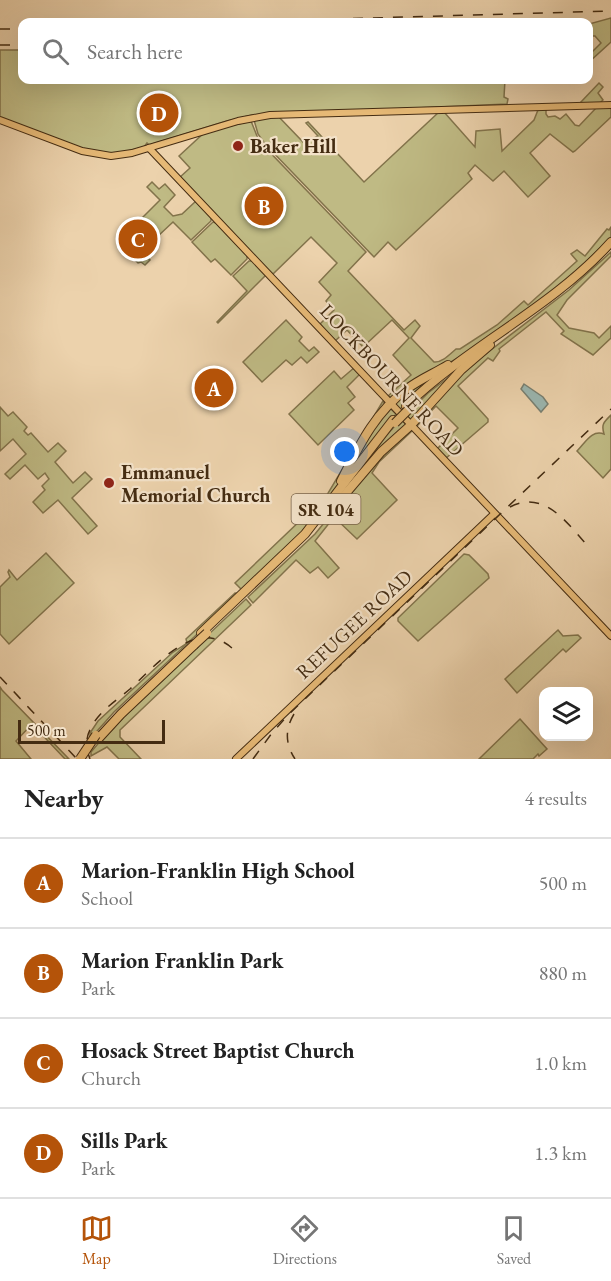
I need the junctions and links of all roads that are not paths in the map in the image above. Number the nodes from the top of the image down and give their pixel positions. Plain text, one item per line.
1 (611, 105) edge
2 (0, 120) edge
3 (149, 148) junction
4 (611, 242) edge
5 (611, 248) edge
6 (490, 345) junction
7 (474, 352) junction
8 (391, 403) junction
9 (407, 407) junction
10 (411, 425) junction
11 (494, 514) junction
12 (322, 517) junction
13 (611, 636) edge
14 (82, 759) edge
15 (236, 759) edge

1 - 3 main road
2 - 3 main road
3 - 8 main road, LOCKBOURNE ROAD
4 - 7 highway, SR 104
5 - 6 highway, SR 104
6 - 9 highway, SR 104
6 - 10 highway
7 - 8 highway
7 - 9 highway, SR 104
8 - 10 main road, LOCKBOURNE ROAD
8 - 12 highway
9 - 12 highway, SR 104, bridge
10 - 11 main road, LOCKBOURNE ROAD
10 - 12 highway
11 - 13 main road, LOCKBOURNE ROAD
11 - 15 main road, REFUGEE ROAD
12 - 14 highway, SR 104, bridge

